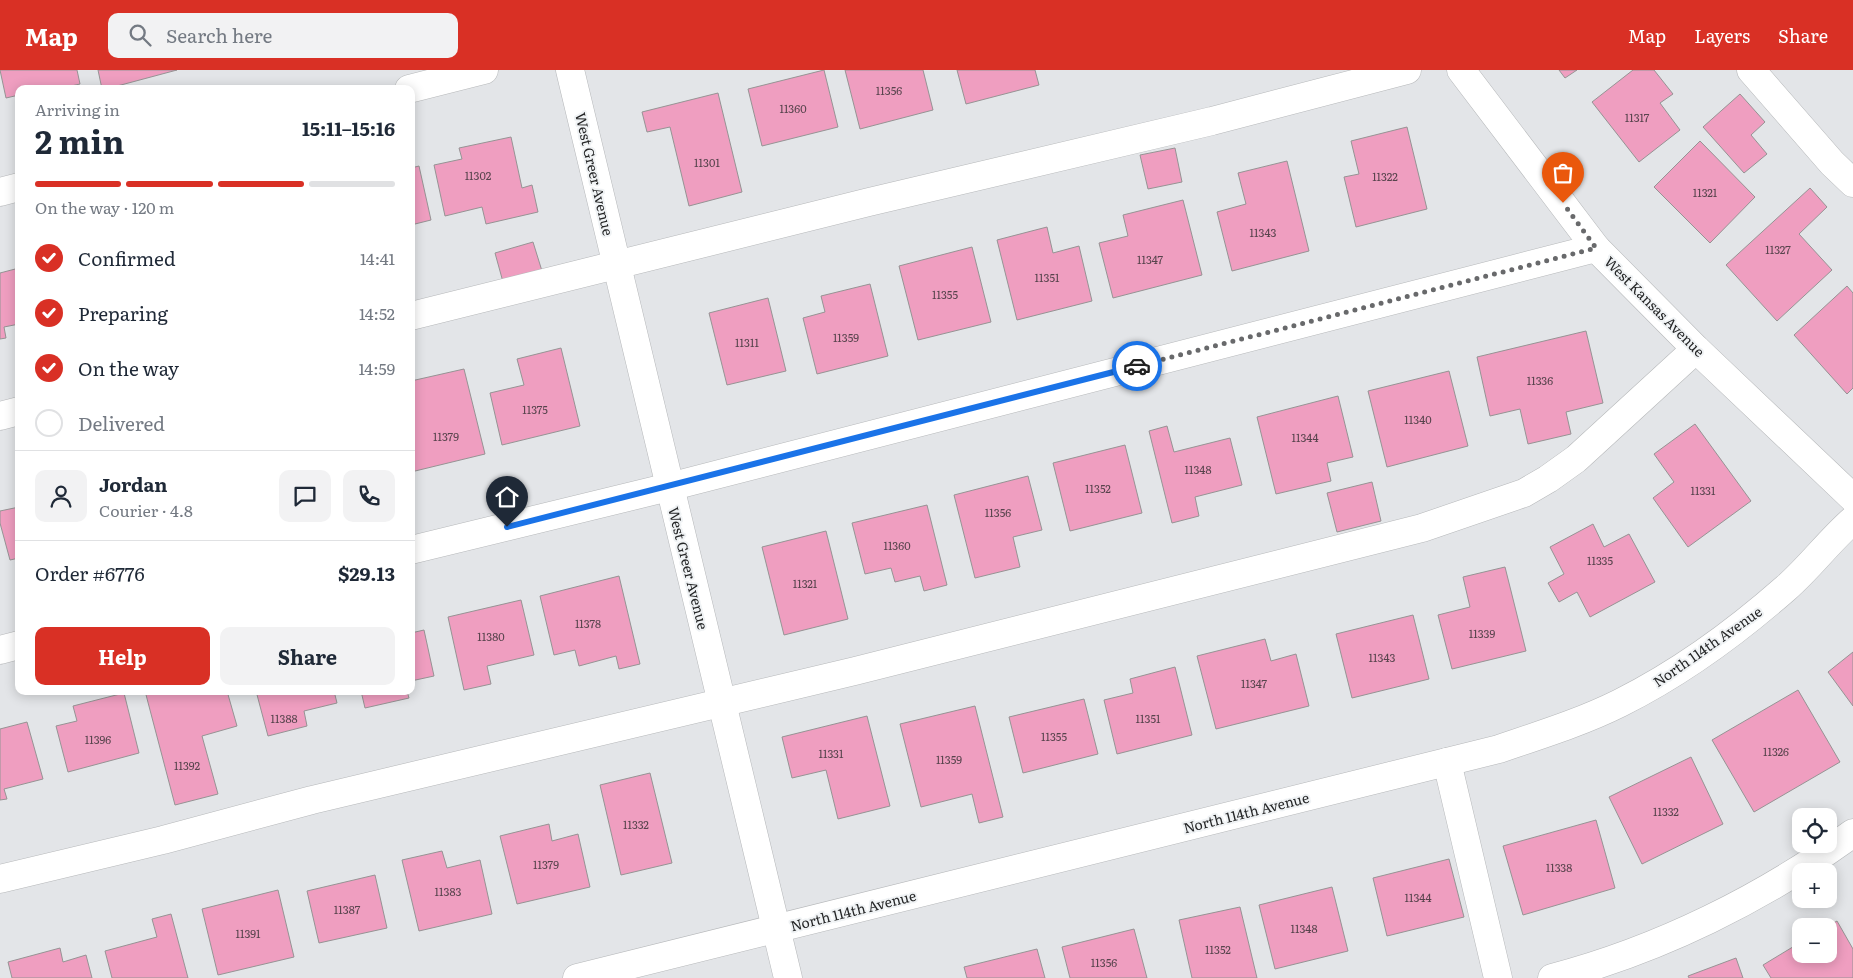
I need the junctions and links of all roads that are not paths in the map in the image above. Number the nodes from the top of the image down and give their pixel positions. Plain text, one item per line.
1 (484, 70) edge
2 (570, 70) edge
3 (1407, 70) edge
4 (1461, 70) edge
5 (1751, 70) edge
6 (415, 87) edge
7 (1853, 183) edge
8 (15, 188) edge
9 (0, 192) edge
10 (1596, 248) junction
11 (616, 264) junction
12 (415, 315) edge
13 (1696, 349) junction
14 (15, 412) edge
15 (0, 416) edge
16 (669, 487) junction
17 (1853, 498) edge
18 (1853, 520) edge
19 (415, 549) edge
20 (15, 646) edge
21 (0, 650) edge
22 (723, 703) junction
23 (1447, 762) junction
24 (1853, 833) edge
25 (0, 879) edge
26 (777, 929) junction
27 (577, 978) edge
28 (788, 978) edge
29 (1498, 978) edge
30 (1552, 978) edge

1 - 6 street
2 - 11 street, West Greer Avenue
3 - 11 street
4 - 10 street, West Kansas Avenue
5 - 7 street
8 - 9 street
10 - 13 street, West Kansas Avenue
10 - 16 street
11 - 12 street
11 - 16 street, West Greer Avenue
13 - 17 street, West Kansas Avenue
13 - 22 street
14 - 15 street
16 - 19 street
16 - 22 street, West Greer Avenue
18 - 23 street, North 114th Avenue
20 - 21 street
22 - 25 street
22 - 26 street, West Greer Avenue
23 - 26 street, North 114th Avenue
23 - 29 street
24 - 30 street
26 - 27 street, North 114th Avenue
26 - 28 street, West Greer Avenue

